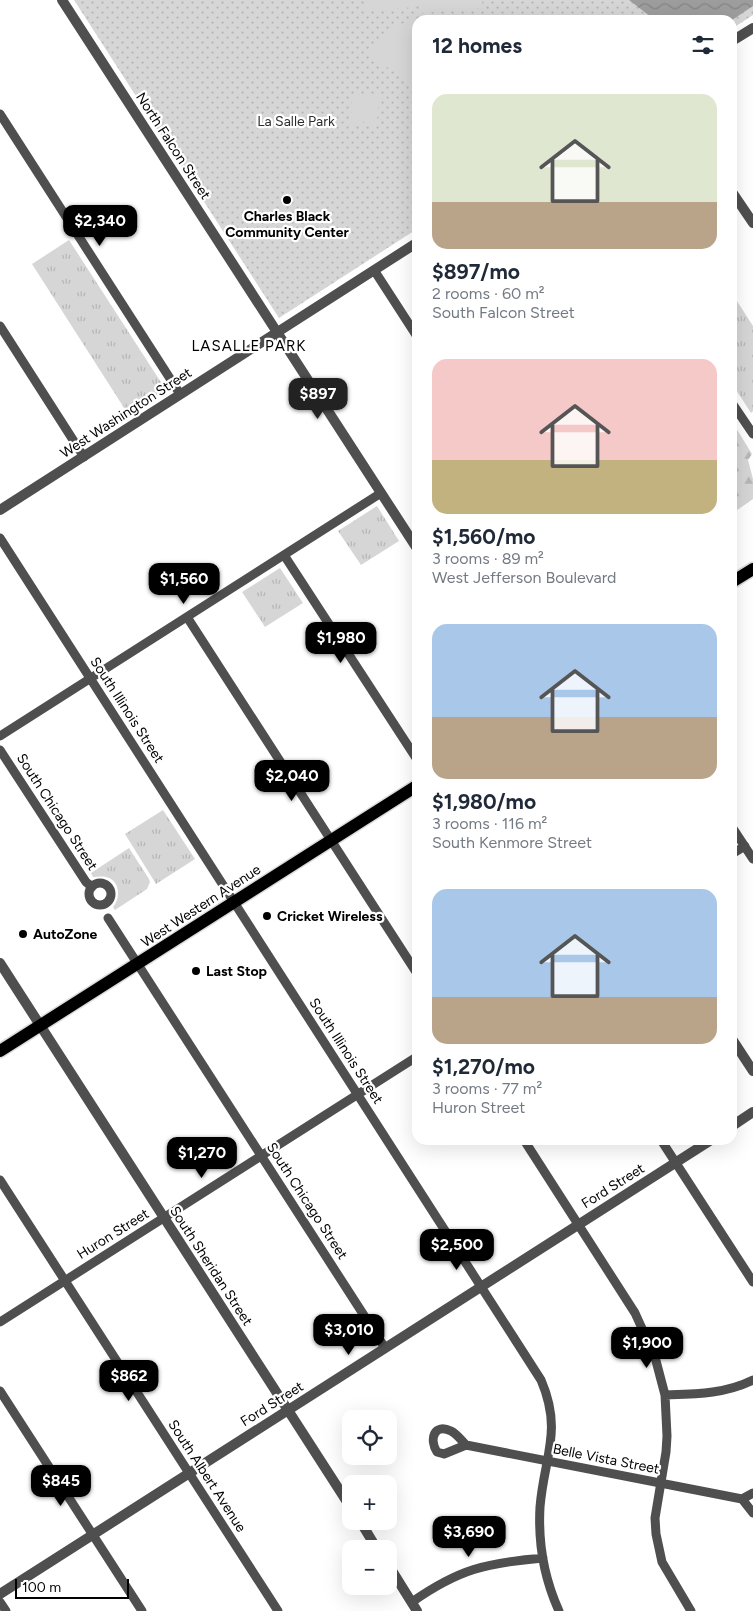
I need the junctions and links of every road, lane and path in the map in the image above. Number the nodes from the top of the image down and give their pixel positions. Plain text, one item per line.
1 (62, 0) edge
2 (753, 28) edge
3 (737, 38) edge
4 (0, 114) edge
5 (737, 199) edge
6 (753, 223) edge
7 (412, 246) edge
8 (374, 270) junction
9 (0, 326) edge
10 (412, 329) edge
11 (277, 332) junction
12 (180, 394) junction
13 (737, 410) edge
14 (753, 434) edge
15 (84, 457) junction
16 (381, 493) junction
17 (0, 510) edge
18 (0, 538) edge
19 (412, 541) edge
20 (284, 555) junction
21 (753, 569) edge
22 (737, 579) edge
23 (188, 617) junction
24 (91, 678) junction
25 (0, 736) edge
26 (0, 750) edge
27 (412, 753) edge
28 (412, 788) edge
29 (737, 834) edge
30 (331, 840) junction
31 (745, 846) junction
32 (737, 851) edge
33 (753, 859) edge
34 (92, 887) dead end
35 (234, 902) junction
36 (108, 918) dead end
37 (0, 963) edge
38 (138, 964) junction
39 (412, 966) edge
40 (40, 1025) junction
41 (737, 1047) edge
42 (0, 1051) edge
43 (412, 1060) edge
44 (753, 1071) edge
45 (358, 1094) junction
46 (753, 1112) edge
47 (737, 1123) edge
48 (527, 1145) edge
49 (664, 1145) edge
50 (703, 1145) edge
51 (261, 1155) junction
52 (676, 1162) junction
53 (0, 1180) edge
54 (165, 1218) junction
55 (578, 1224) junction
56 (65, 1281) junction
57 (753, 1282) edge
58 (481, 1286) junction
59 (0, 1322) edge
60 (385, 1348) junction
61 (753, 1380) edge
62 (0, 1391) edge
63 (665, 1395) junction
64 (288, 1410) junction
65 (466, 1445) dead end
66 (548, 1462) junction
67 (188, 1472) junction
68 (661, 1484) junction
69 (753, 1493) edge
70 (342, 1494) edge
71 (742, 1499) junction
72 (753, 1513) edge
73 (92, 1534) junction
74 (543, 1558) junction
75 (397, 1579) edge
76 (0, 1594) edge
77 (0, 1602) edge
78 (414, 1606) edge
79 (6, 1611) edge
80 (142, 1611) edge
81 (278, 1611) edge
82 (558, 1611) edge
83 (691, 1611) edge

1 - 11 street, North Falcon Street
2 - 3 street
4 - 12 street
5 - 6 street
7 - 8 street, West Washington Street
8 - 10 street
8 - 11 street, West Washington Street
9 - 15 street
11 - 12 street, West Washington Street
11 - 16 street, North Falcon Street
12 - 15 street, West Washington Street
13 - 14 street
15 - 17 street, West Washington Street
16 - 19 street, North Falcon Street
16 - 20 street
18 - 24 street, South Illinois Street
20 - 23 street
20 - 27 street
21 - 22 main road
23 - 24 street
23 - 30 street
24 - 25 street
24 - 35 street, South Illinois Street
26 - 34 street, South Chicago Street
28 - 30 main road, West Western Avenue
29 - 31 street
30 - 35 main road, West Western Avenue
30 - 39 street
31 - 32 street
31 - 33 street
35 - 38 main road, West Western Avenue
35 - 45 street, South Illinois Street
36 - 38 street, South Chicago Street
37 - 40 street, South Sheridan Street
38 - 40 main road, West Western Avenue
38 - 51 street, South Chicago Street
40 - 42 main road, West Western Avenue
40 - 54 street, South Sheridan Street
41 - 44 street
43 - 45 street, Huron Street
45 - 51 street, Huron Street
45 - 58 street, South Illinois Street
46 - 47 street
48 - 55 street
49 - 52 street
50 - 52 street, Ford Street
51 - 54 street, Huron Street
51 - 60 street, South Chicago Street
52 - 55 street, Ford Street
52 - 57 street
53 - 56 street, South Albert Avenue
54 - 56 street, Huron Street
54 - 64 street, South Sheridan Street
55 - 58 street, Ford Street
55 - 63 street
56 - 59 street, Huron Street
56 - 67 street, South Albert Avenue
58 - 60 street, Ford Street
58 - 66 street, South Illinois Street
60 - 64 street, Ford Street
61 - 63 street
62 - 73 street
63 - 68 street
64 - 67 street, Ford Street
64 - 70 street, South Sheridan Street
65 - 66 street, Belle Vista Street
66 - 68 street, Belle Vista Street
66 - 74 street, South Illinois Street
67 - 73 street, Ford Street
67 - 81 street, South Albert Avenue
68 - 71 street, Belle Vista Street
68 - 83 street
69 - 71 street
71 - 72 street
73 - 76 street, Ford Street
73 - 80 street
74 - 78 street
74 - 82 street, South Illinois Street
75 - 78 street
77 - 79 street

